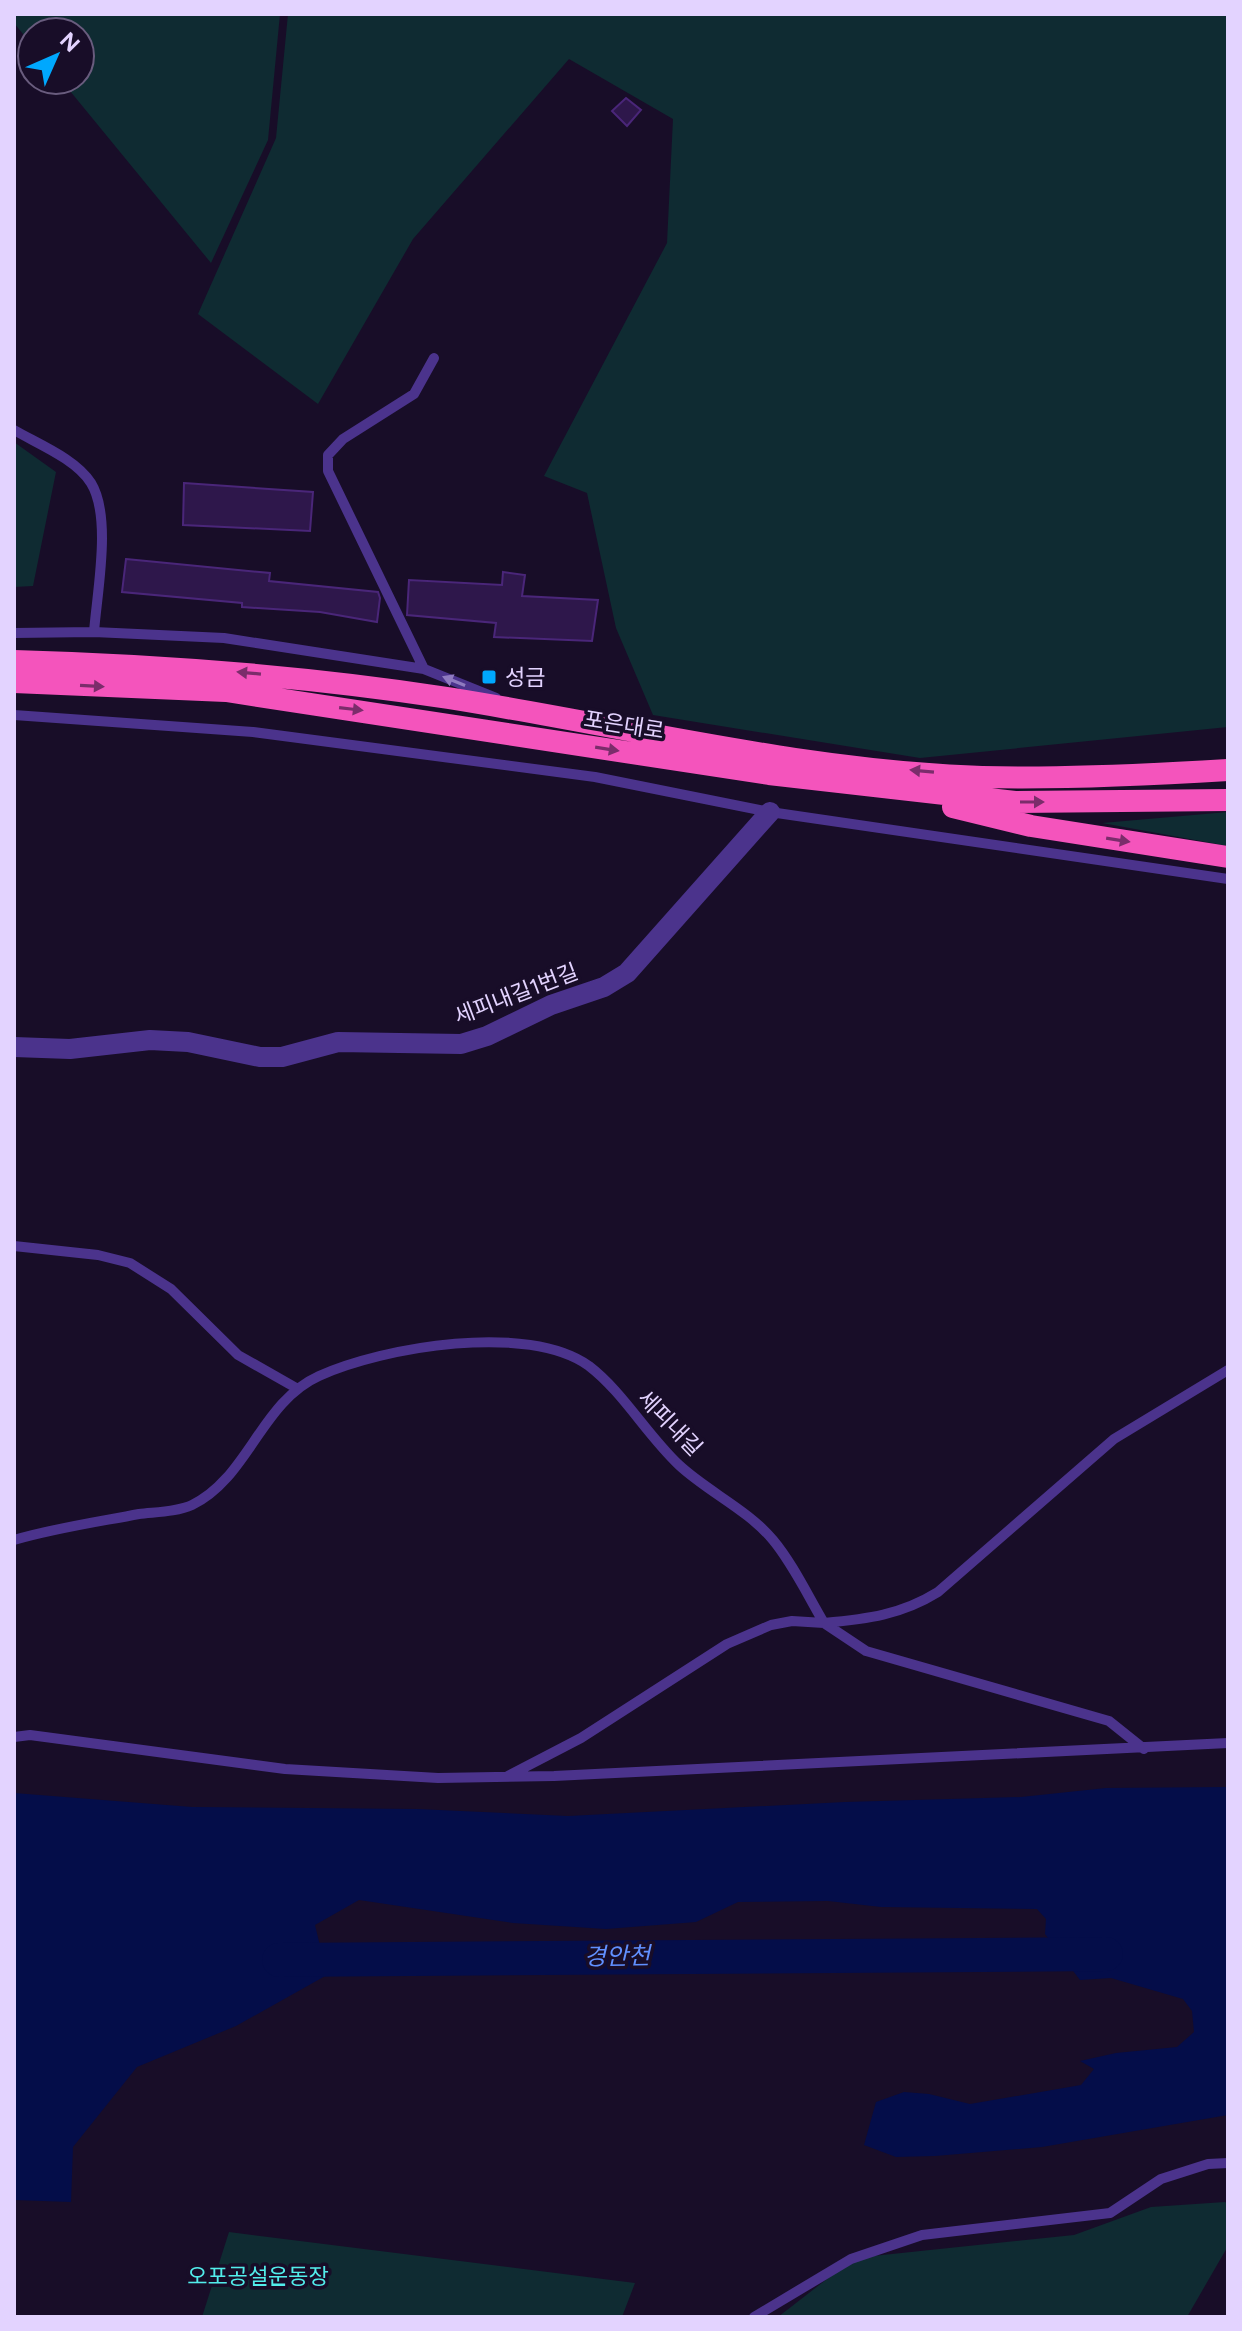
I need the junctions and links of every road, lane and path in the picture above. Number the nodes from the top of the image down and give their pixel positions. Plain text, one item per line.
1 (434, 358) dead end
2 (14, 430) edge
3 (94, 632) junction
4 (14, 633) edge
5 (14, 661) edge
6 (424, 669) junction
7 (14, 682) edge
8 (536, 713) junction
9 (14, 715) edge
10 (1228, 755) edge
11 (1228, 770) edge
12 (1139, 775) junction
13 (850, 783) junction
14 (1228, 800) edge
15 (770, 812) junction
16 (1228, 857) edge
17 (1228, 879) edge
18 (14, 1047) edge
19 (14, 1246) edge
20 (1228, 1370) edge
21 (298, 1389) junction
22 (14, 1540) edge
23 (824, 1623) junction
24 (14, 1737) edge
25 (1228, 1743) edge
26 (1144, 1749) junction
27 (505, 1777) junction
28 (1228, 2163) edge
29 (754, 2317) edge

1 - 6 lane
2 - 3 lane
3 - 4 lane
3 - 6 lane
8 -> 5 highway, 포은대로
8 -> 6 lane
7 -> 13 highway, 포은대로
12 -> 8 highway, 포은대로
9 - 15 lane
10 - 12 highway
11 - 12 highway, 포은대로
13 -> 14 highway, 포은대로
13 -> 16 highway
15 - 17 lane
15 - 18 street, 세피내길1번길
19 - 21 lane
20 - 23 lane
21 - 22 lane, 세피내길
21 - 23 lane, 세피내길
23 - 26 lane
23 - 27 lane
24 - 27 lane
25 - 26 lane
26 - 27 lane
28 - 29 lane

